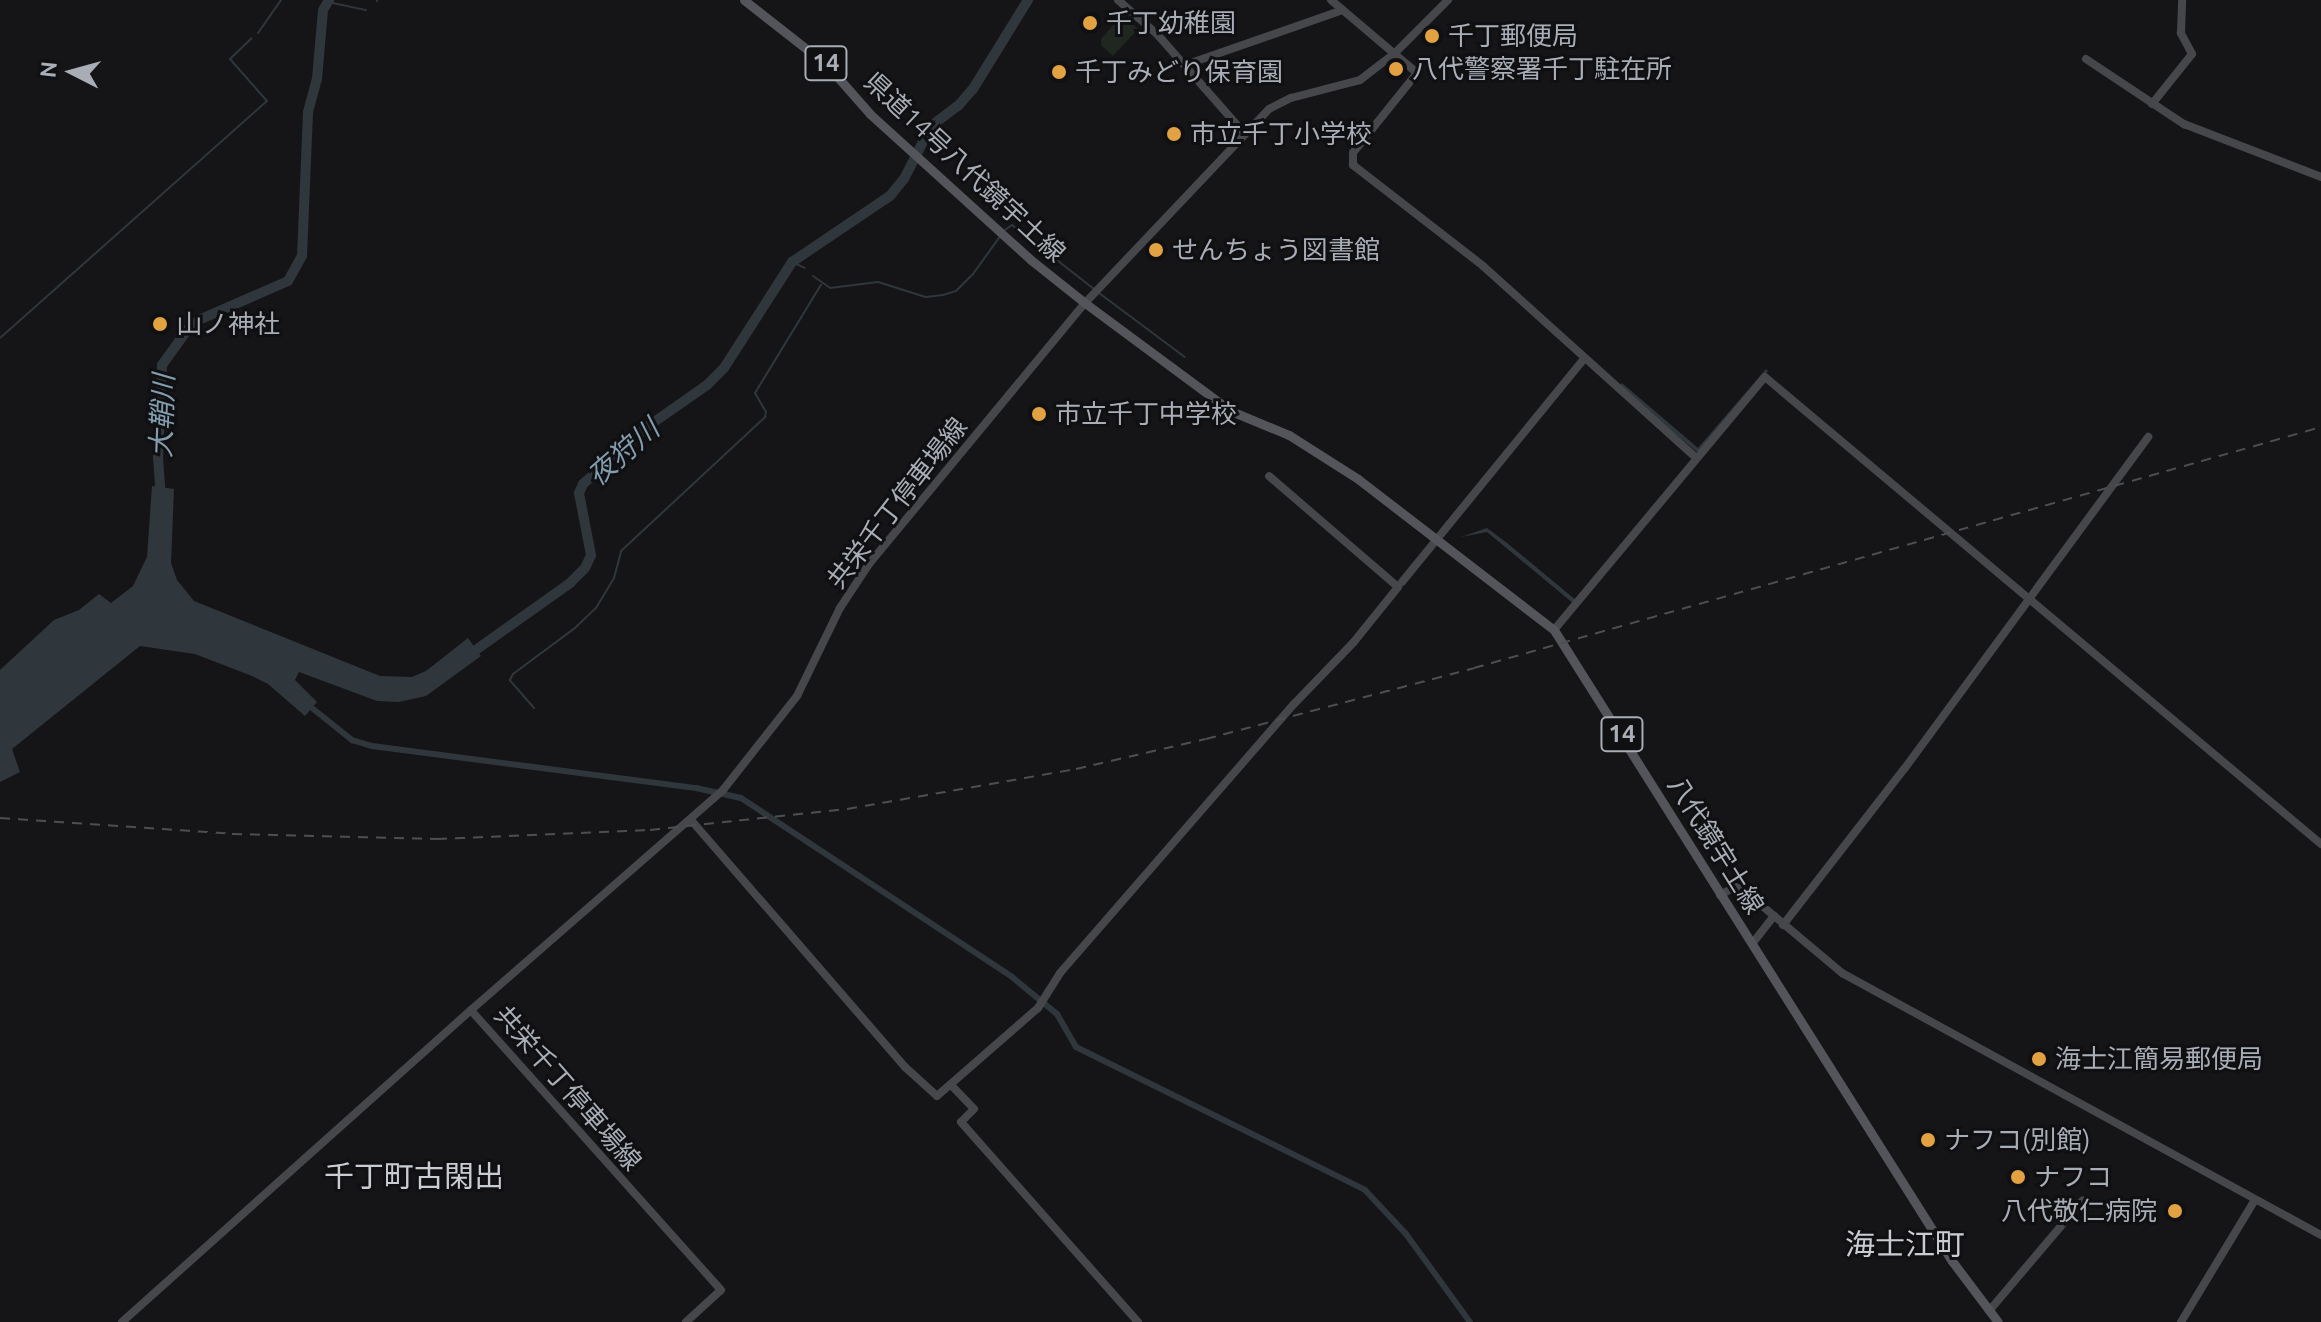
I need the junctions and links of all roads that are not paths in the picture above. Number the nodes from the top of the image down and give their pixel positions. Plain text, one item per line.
1 (744, 0) edge
2 (1118, 0) edge
3 (1331, 0) edge
4 (1448, 0) edge
5 (2182, 0) edge
6 (1343, 10) junction
7 (1395, 53) junction
8 (2086, 59) dead end
9 (1185, 65) junction
10 (2152, 104) junction
11 (1245, 134) junction
12 (2321, 177) edge
13 (1086, 302) junction
14 (1584, 359) junction
15 (2148, 437) dead end
16 (1696, 458) junction
17 (1269, 476) dead end
18 (1438, 539) junction
19 (1402, 582) dead end
20 (2028, 598) junction
21 (1554, 630) junction
22 (691, 820) junction
23 (2321, 844) edge
24 (1720, 895) junction
25 (1774, 916) junction
26 (1783, 925) junction
27 (1752, 944) junction
28 (471, 1010) junction
29 (951, 1085) junction
30 (2083, 1200) dead end
31 (2255, 1200) junction
32 (2321, 1235) edge
33 (1989, 1311) junction
34 (122, 1322) edge
35 (686, 1322) edge
36 (1138, 1322) edge
37 (1998, 1322) edge
38 (2181, 1322) edge

1 - 13 main road, 県道14号八代鏡宇土線 / 14
2 - 9 street
3 - 6 street
4 - 7 street, 共栄千丁停車場線
5 - 10 street
6 - 7 street
6 - 9 street
7 - 11 street, 共栄千丁停車場線
7 - 14 street
8 - 10 street
9 - 11 street
10 - 12 street
11 - 13 street, 共栄千丁停車場線
13 - 18 main road, 八代鏡宇土線 / 14
13 - 22 street, 共栄千丁停車場線
14 - 16 street
14 - 18 street
15 - 20 street
16 - 20 street
16 - 21 street
17 - 29 street
18 - 19 street
18 - 21 main road, 八代鏡宇土線 / 14
20 - 23 street
20 - 26 street
21 - 24 main road, 八代鏡宇土線 / 14
22 - 28 street, 共栄千丁停車場線
22 - 29 street
24 - 25 street
24 - 27 main road, 八代鏡宇土線 / 14
25 - 26 street
25 - 27 street
26 - 31 street
27 - 33 main road, 八代鏡宇土線 / 14
28 - 34 street
28 - 35 street, 共栄千丁停車場線
29 - 36 street
30 - 33 street
31 - 32 street
31 - 38 street
33 - 37 main road, 八代鏡宇土線 / 14

